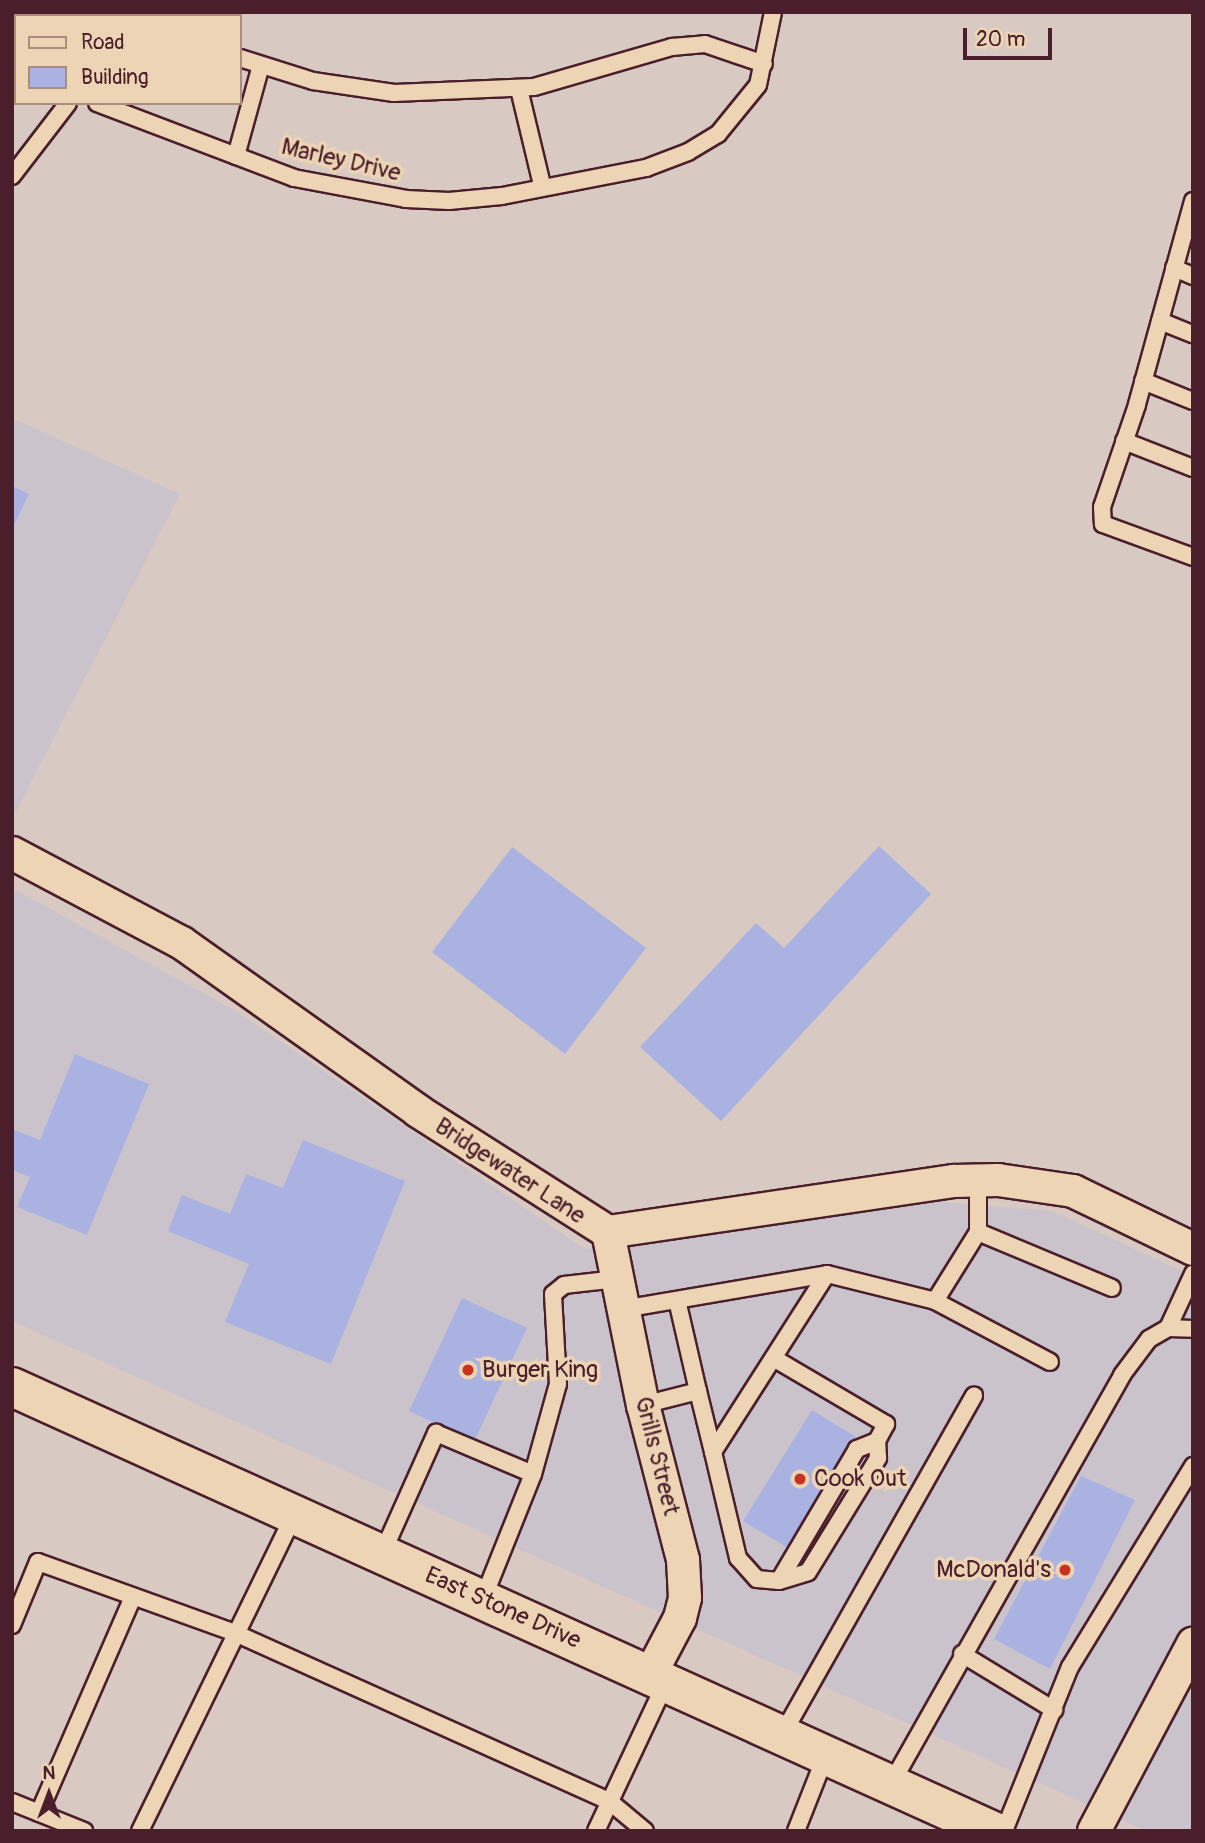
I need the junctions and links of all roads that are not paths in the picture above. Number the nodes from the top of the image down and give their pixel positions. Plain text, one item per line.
1 (773, 12) edge
2 (242, 59) edge
3 (764, 64) junction
4 (261, 65) junction
5 (519, 89) junction
6 (66, 105) edge
7 (102, 105) edge
8 (236, 156) junction
9 (12, 176) edge
10 (542, 186) junction
11 (1193, 201) edge
12 (1174, 268) junction
13 (1193, 276) edge
14 (1160, 321) junction
15 (1193, 334) edge
16 (1143, 381) junction
17 (1193, 401) edge
18 (1124, 441) junction
19 (1193, 468) edge
20 (1193, 557) edge
21 (12, 853) edge
22 (978, 1180) junction
23 (608, 1232) junction
24 (978, 1232) junction
25 (1193, 1249) edge
26 (1193, 1273) edge
27 (827, 1274) junction
28 (617, 1279) junction
29 (1112, 1289) dead end
30 (677, 1300) junction
31 (935, 1301) junction
32 (623, 1309) junction
33 (1168, 1328) junction
34 (1193, 1329) edge
35 (775, 1359) junction
36 (1049, 1362) dead end
37 (12, 1387) edge
38 (698, 1391) junction
39 (974, 1395) dead end
40 (643, 1405) junction
41 (877, 1441) junction
42 (713, 1452) junction
43 (1193, 1466) edge
44 (533, 1474) junction
45 (294, 1514) junction
46 (382, 1554) junction
47 (779, 1581) junction
48 (133, 1597) junction
49 (483, 1599) junction
50 (12, 1625) edge
51 (235, 1633) junction
52 (1193, 1644) edge
53 (962, 1654) junction
54 (658, 1678) junction
55 (1054, 1710) junction
56 (782, 1735) junction
57 (826, 1755) junction
58 (891, 1784) junction
59 (609, 1801) junction
60 (12, 1802) edge
61 (39, 1813) junction
62 (84, 1831) edge
63 (140, 1831) edge
64 (596, 1831) edge
65 (645, 1831) edge
66 (796, 1831) edge
67 (993, 1831) edge
68 (1004, 1831) edge
69 (1094, 1831) edge

1 - 3 lane, Marley Drive
2 - 4 lane
3 - 5 lane
3 - 10 lane, Marley Drive
4 - 5 lane
4 - 8 lane
5 - 10 lane
6 - 9 lane
7 - 8 lane, Marley Drive
8 - 10 lane, Marley Drive
11 - 12 lane
12 - 13 lane
12 - 14 lane
14 - 15 lane
14 - 16 lane
16 - 17 lane
16 - 18 lane
18 - 19 lane
18 - 20 lane
21 - 23 street, Bridgewater Lane
22 - 23 street, Bridgewater Lane
22 - 24 lane
22 - 25 street, Bridgewater Lane
23 - 28 street, Grills Street
24 - 29 lane
24 - 31 lane
26 - 33 lane
27 - 30 lane
27 - 31 lane
27 - 35 lane
28 - 32 street, Grills Street
28 - 44 lane
30 - 32 lane
30 - 38 lane
31 - 36 lane
32 - 40 street, Grills Street
33 - 34 lane
33 - 53 lane
35 - 41 lane
35 - 42 lane
37 - 45 highway, East Stone Drive
38 - 40 lane
38 - 42 lane
39 - 56 lane
40 - 54 street, Grills Street
41 - 47 lane
41 - 47 lane
42 - 47 lane
43 - 55 lane
44 - 46 lane
44 - 49 lane
45 - 46 highway, East Stone Drive
45 - 51 lane
46 - 49 highway, East Stone Drive
48 - 50 lane
48 - 51 lane
48 - 61 lane
49 - 54 highway, East Stone Drive
51 - 59 lane
51 - 63 lane
52 - 69 street
53 - 55 lane
53 - 58 lane
54 - 56 highway, East Stone Drive
54 - 59 lane
55 - 68 lane
56 - 57 highway, East Stone Drive
57 - 58 highway, East Stone Drive
57 - 66 lane
58 - 67 highway, East Stone Drive
59 - 64 lane
59 - 65 lane
60 - 61 lane
61 - 62 lane

